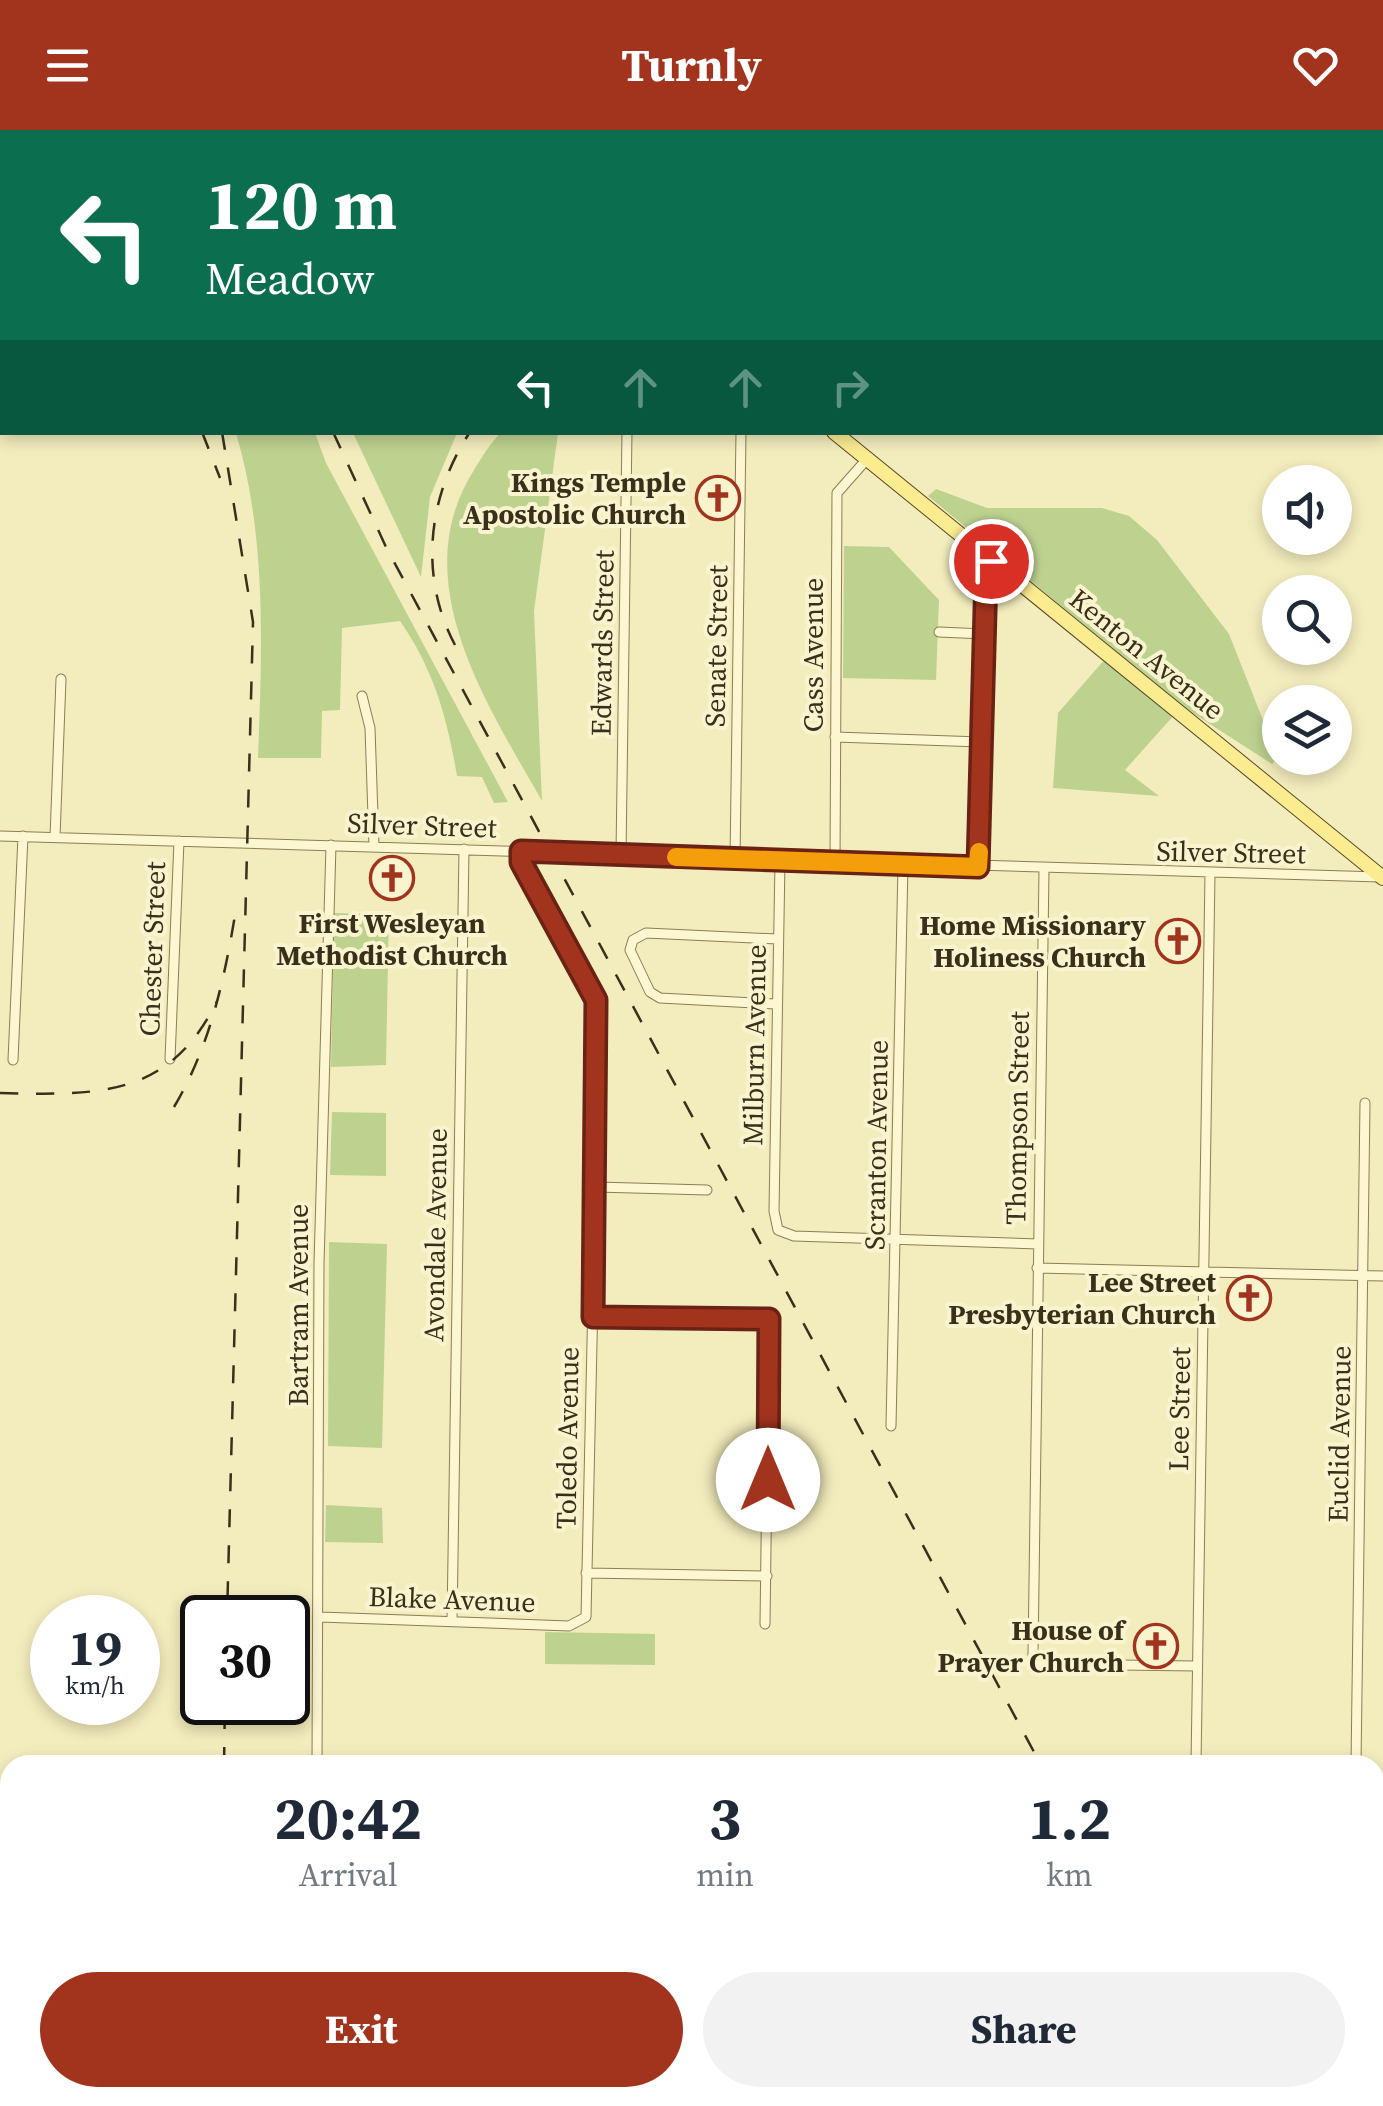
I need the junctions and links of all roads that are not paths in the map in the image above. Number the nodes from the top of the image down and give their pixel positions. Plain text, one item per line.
1 (628, 435) edge
2 (741, 435) edge
3 (838, 435) edge
4 (868, 459) junction
5 (991, 561) junction
6 (939, 632) dead end
7 (985, 634) junction
8 (61, 680) dead end
9 (362, 696) dead end
10 (835, 738) junction
11 (981, 742) junction
12 (0, 836) edge
13 (23, 836) junction
14 (55, 837) junction
15 (179, 841) junction
16 (331, 845) junction
17 (374, 846) junction
18 (464, 849) junction
19 (521, 851) junction
20 (621, 854) junction
21 (736, 860) junction
22 (780, 861) junction
23 (835, 862) junction
24 (903, 865) junction
25 (978, 867) junction
26 (1044, 869) junction
27 (1210, 874) junction
28 (1383, 877) edge
29 (777, 939) junction
30 (775, 1004) junction
31 (170, 1059) dead end
32 (12, 1060) dead end
33 (1366, 1103) dead end
34 (596, 1188) junction
35 (707, 1190) dead end
36 (898, 1238) junction
37 (1038, 1244) junction
38 (1037, 1268) junction
39 (1205, 1274) junction
40 (1364, 1276) junction
41 (1383, 1276) edge
42 (593, 1317) junction
43 (892, 1426) dead end
44 (586, 1573) junction
45 (767, 1576) junction
46 (320, 1617) junction
47 (452, 1621) junction
48 (581, 1624) joint
49 (765, 1624) dead end
50 (1196, 1666) junction
51 (317, 1755) edge
52 (1196, 1755) edge
53 (1356, 1755) edge

1 - 20 street, Edwards Street
2 - 21 street, Senate Street
3 - 4 main road, Kenton Avenue
4 - 5 main road, Kenton Avenue
4 - 10 street, Cass Avenue
5 - 7 street
5 - 28 main road, Kenton Avenue
6 - 7 street
7 - 11 street
8 - 14 street
9 - 17 street
10 - 11 street
10 - 23 street, Cass Avenue
11 - 25 street
12 - 13 street, Silver Street
13 - 14 street, Silver Street
13 - 32 street
14 - 15 street, Silver Street
15 - 16 street, Silver Street
15 - 31 street, Chester Street
16 - 17 street, Silver Street
16 - 46 street, Bartram Avenue
17 - 18 street, Silver Street
18 - 19 street, Silver Street
18 - 47 street, Avondale Avenue
19 - 20 street, Silver Street
19 - 34 street, Toledo Avenue
20 - 21 street, Silver Street
21 - 22 street, Silver Street
22 - 23 street, Silver Street
22 - 29 street, Milburn Avenue
23 - 24 street, Silver Street
24 - 25 street, Silver Street
24 - 36 street, Scranton Avenue
25 - 26 street, Silver Street
26 - 27 street, Silver Street
26 - 37 street, Thompson Street
27 - 28 street, Silver Street
27 - 39 street, Lee Street
29 - 30 street, Milburn Avenue
29 - 30 street
30 - 36 street, Milburn Avenue
33 - 40 street, Euclid Avenue
34 - 35 street
34 - 42 street, Toledo Avenue
36 - 37 street
36 - 43 street, Scranton Avenue
37 - 38 street, Thompson Street
38 - 39 street
38 - 50 street, Thompson Street
39 - 40 street
39 - 50 street, Lee Street
40 - 41 street
40 - 53 street, Euclid Avenue
42 - 44 street, Toledo Avenue
42 - 45 street
44 - 45 street
44 - 48 street, Toledo Avenue
45 - 49 street
46 - 47 street, Blake Avenue
46 - 51 street, Bartram Avenue
47 - 48 street, Blake Avenue
50 - 52 street, Lee Street

